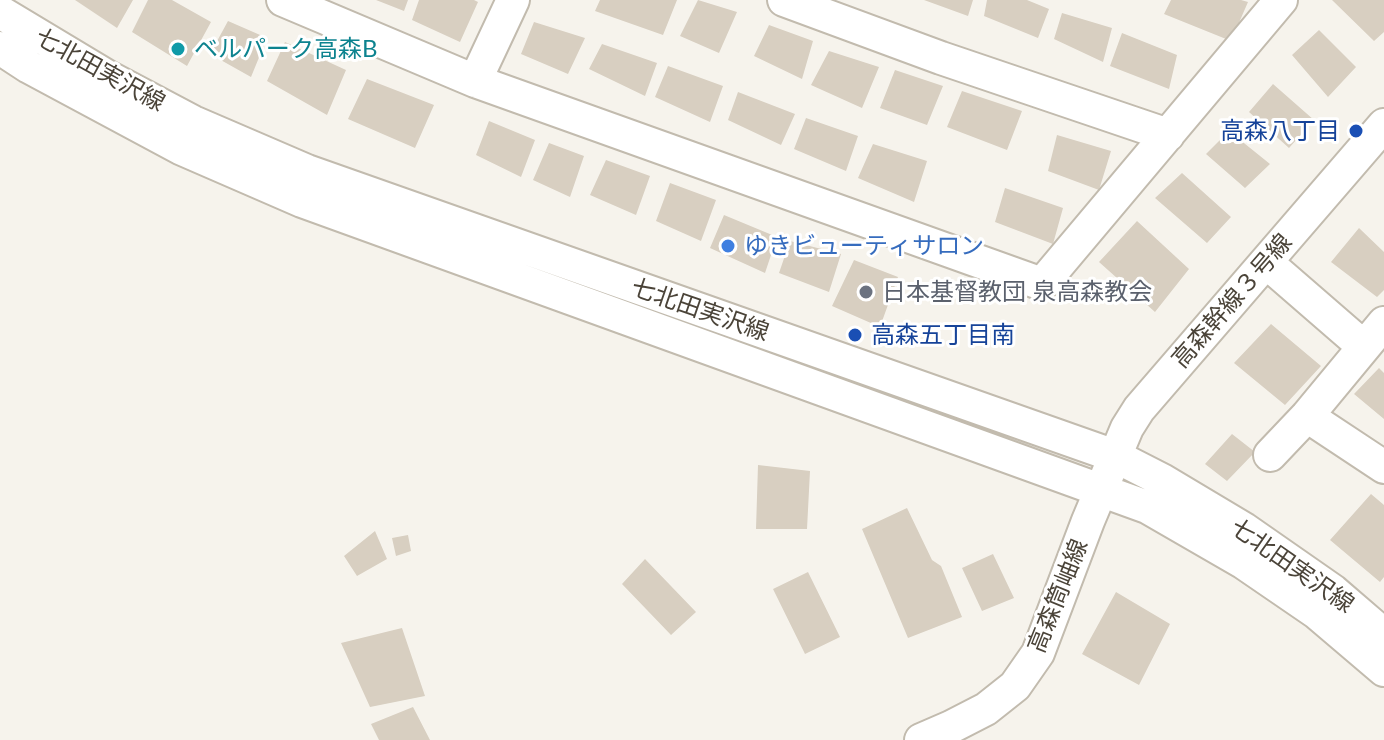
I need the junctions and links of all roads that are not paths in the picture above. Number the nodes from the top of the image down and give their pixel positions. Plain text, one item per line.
1 (283, 0) edge
2 (513, 0) edge
3 (784, 0) edge
4 (1281, 0) edge
5 (0, 12) edge
6 (0, 48) edge
7 (475, 81) junction
8 (1384, 125) edge
9 (1168, 135) junction
10 (1266, 262) junction
11 (1374, 335) edge
12 (1307, 416) junction
13 (1270, 455) dead end
14 (1115, 456) junction
15 (1384, 467) edge
16 (1100, 490) junction
17 (1384, 635) edge
18 (1384, 670) edge
19 (921, 740) edge

1 - 7 street
2 - 7 street
3 - 9 street
4 - 9 street
5 - 14 street, 七北田実沢線
6 - 16 street
7 - 9 street
8 - 10 street, 高森幹線３号線
10 - 11 street
10 - 14 street, 高森幹線３号線
11 - 12 street
12 - 13 street
12 - 15 street
14 - 16 street, 高森幹線３号線
14 - 17 street, 七北田実沢線
16 - 18 street
16 - 19 street, 高森筒岫線

